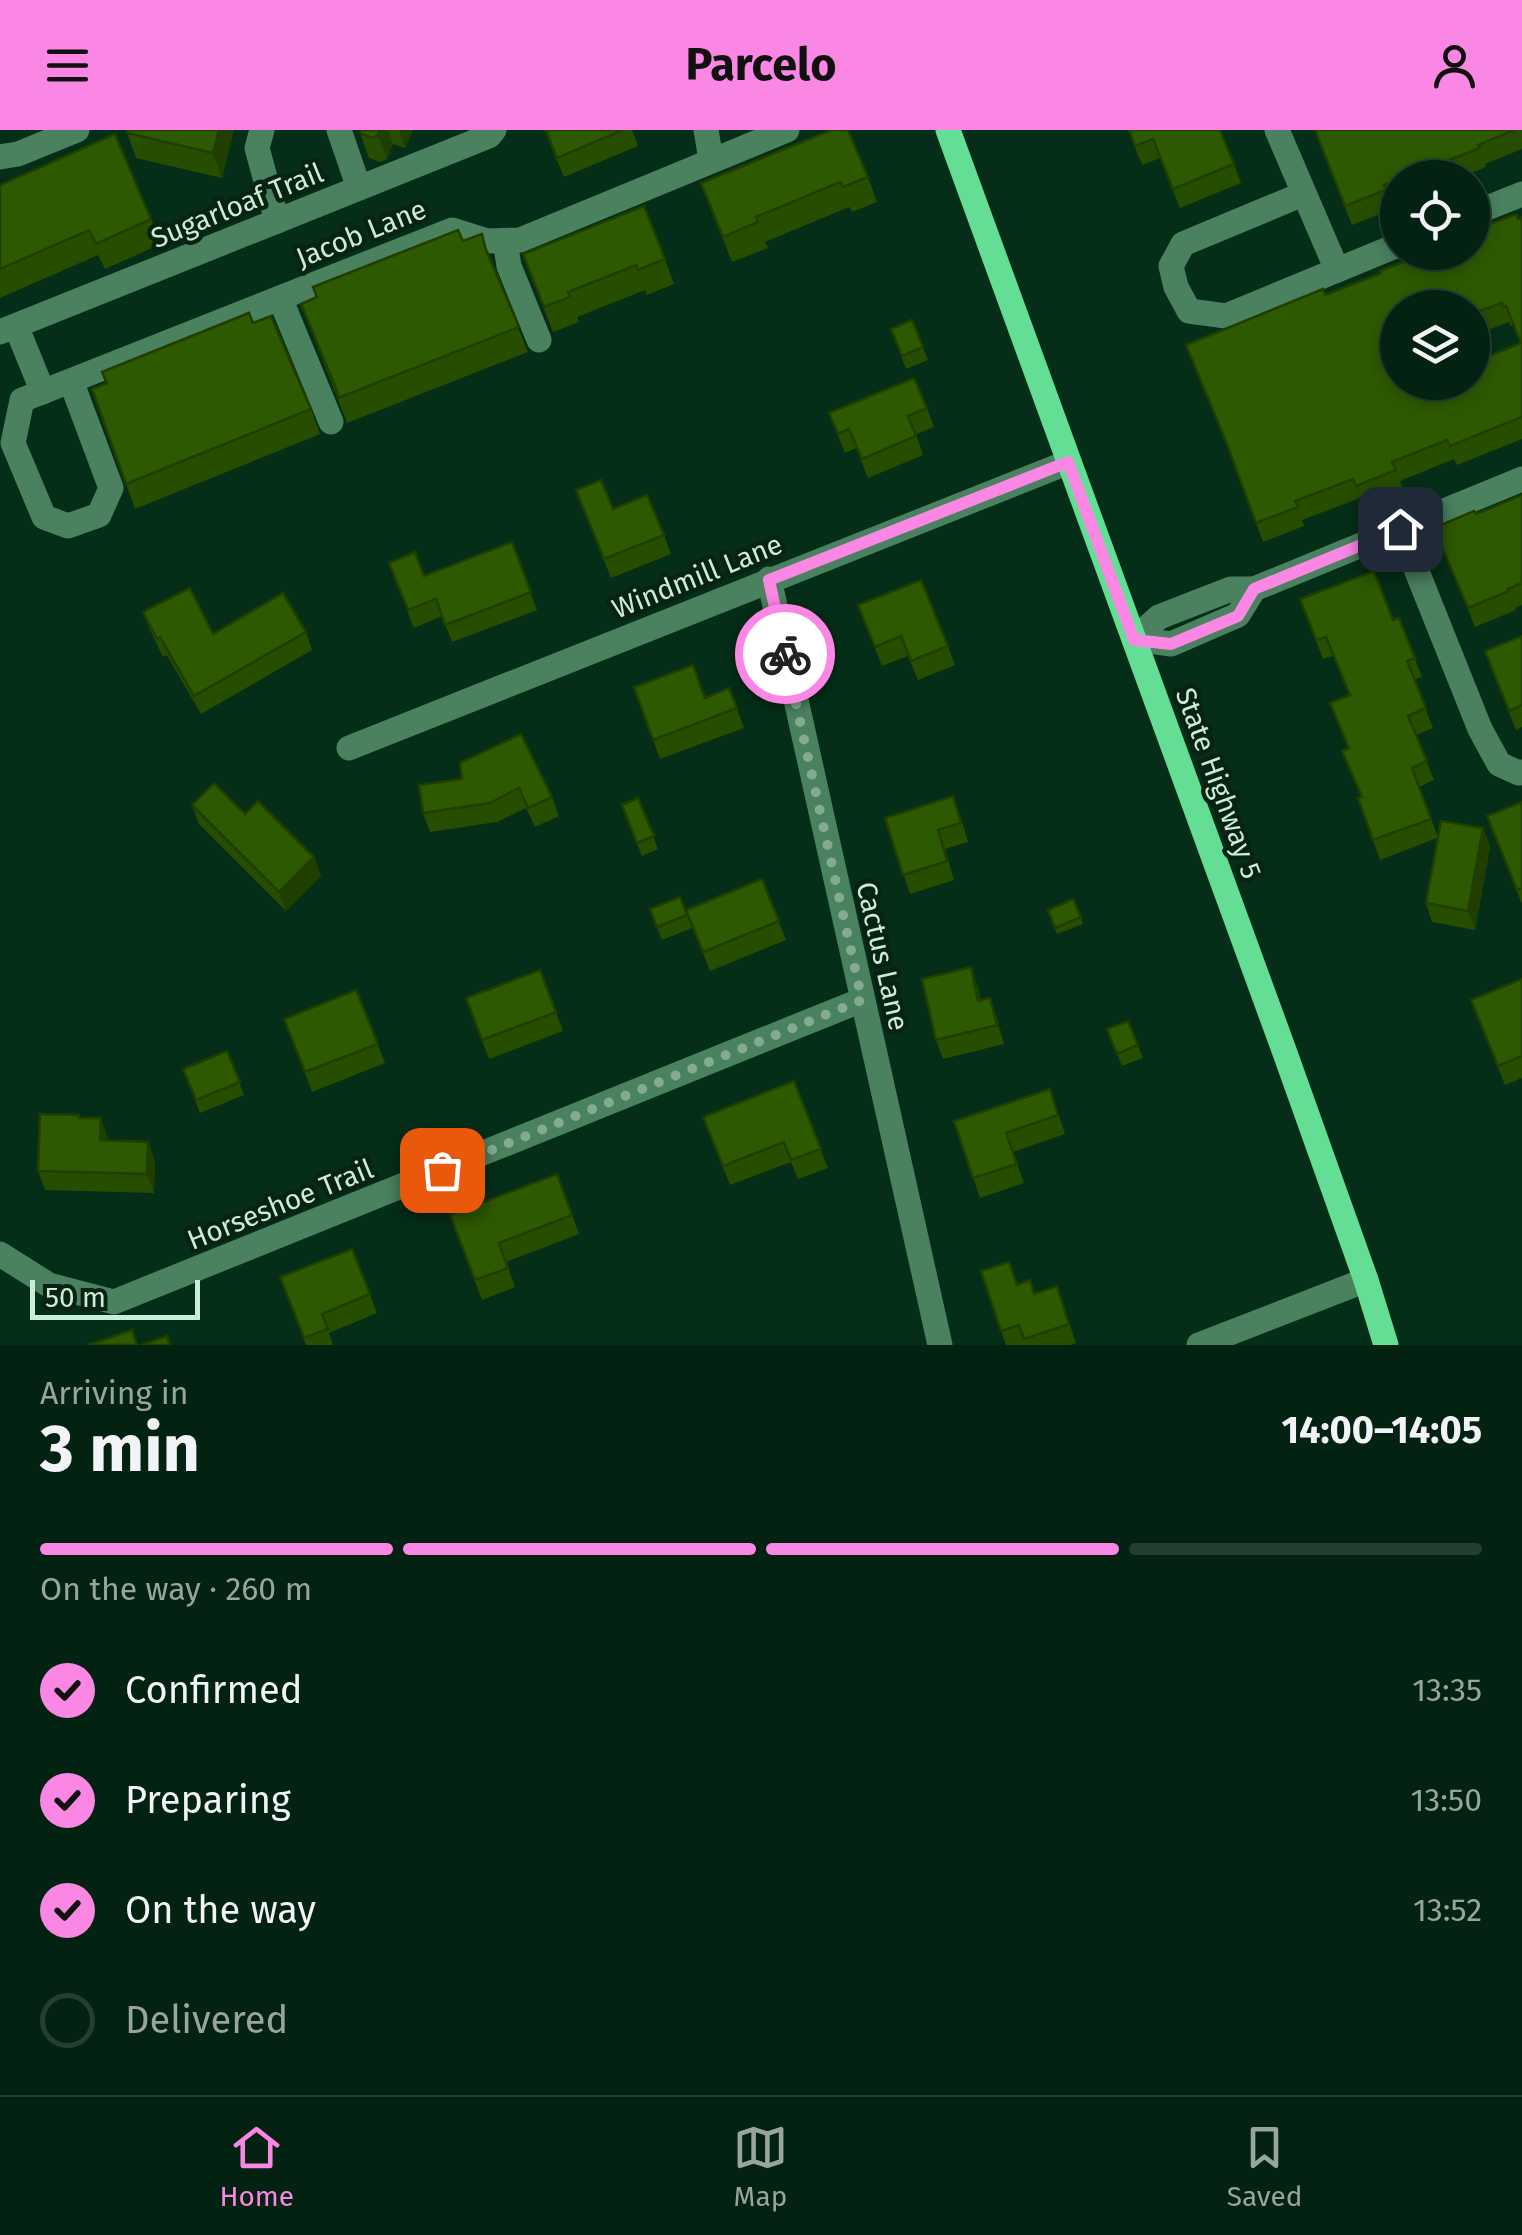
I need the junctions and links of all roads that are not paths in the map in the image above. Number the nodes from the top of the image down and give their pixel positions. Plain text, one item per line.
1 (77, 130) edge
2 (262, 130) edge
3 (338, 130) edge
4 (494, 130) edge
5 (706, 130) edge
6 (786, 130) edge
7 (948, 130) edge
8 (1276, 130) edge
9 (0, 157) edge
10 (711, 160) junction
11 (359, 188) junction
12 (1303, 194) junction
13 (1522, 194) edge
14 (1490, 207) edge
15 (276, 221) junction
16 (504, 241) junction
17 (1380, 252) edge
18 (1337, 270) junction
19 (280, 298) junction
20 (8, 329) edge
21 (539, 340) dead end
22 (71, 381) junction
23 (43, 392) junction
24 (331, 422) dead end
25 (1068, 462) junction
26 (1522, 479) edge
27 (1400, 529) junction
28 (769, 580) junction
29 (1134, 640) junction
30 (348, 748) dead end
31 (1511, 768) edge
32 (862, 1000) junction
33 (0, 1254) edge
34 (1366, 1280) junction
35 (940, 1345) edge
36 (1199, 1345) edge
37 (1386, 1345) edge

1 - 9 street
2 - 15 street
3 - 11 street
4 - 11 street, Sugarloaf Trail
5 - 10 street
6 - 10 street, Jacob Lane
7 - 25 main road, State Highway 5
8 - 12 street
10 - 16 street, Jacob Lane
11 - 15 street, Sugarloaf Trail
12 - 18 street
12 - 18 street
13 - 14 street
15 - 20 street, Sugarloaf Trail
16 - 19 street, Jacob Lane
16 - 21 street
17 - 18 street
19 - 22 street, Jacob Lane
19 - 24 street
20 - 23 street
22 - 23 street, Jacob Lane
22 - 23 street
25 - 28 street, Windmill Lane
25 - 29 main road, State Highway 5
26 - 27 street
27 - 29 street
27 - 31 street
28 - 30 street, Windmill Lane
28 - 32 street, Cactus Lane
29 - 34 main road, State Highway 5
32 - 33 street, Horseshoe Trail
32 - 35 street, Cactus Lane
34 - 36 street
34 - 37 main road, State Highway 5

